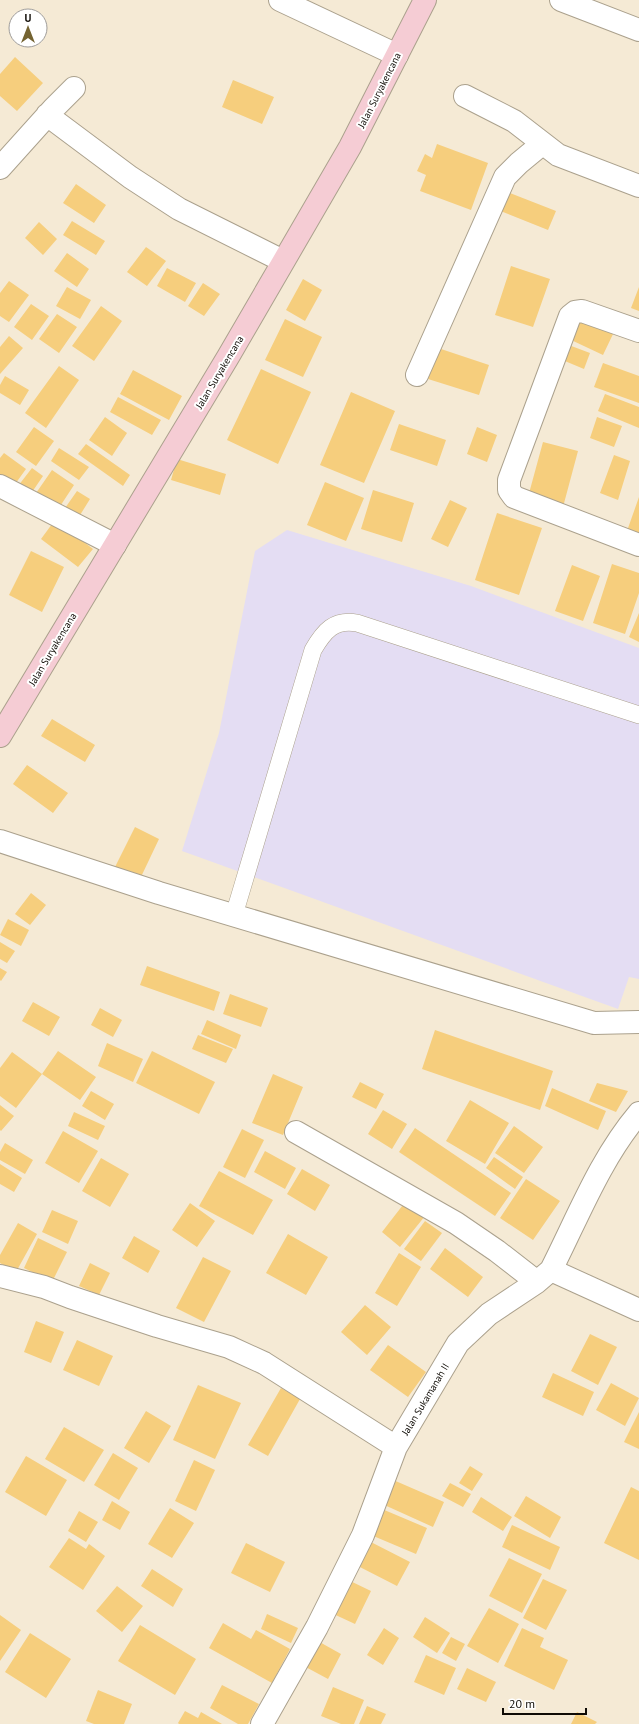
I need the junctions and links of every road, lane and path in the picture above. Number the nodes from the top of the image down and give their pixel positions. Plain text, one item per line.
1 (280, 0) edge
2 (425, 0) edge
3 (561, 0) edge
4 (639, 30) edge
5 (397, 55) junction
6 (74, 88) dead end
7 (465, 96) dead end
8 (48, 116) junction
9 (542, 144) junction
10 (0, 168) edge
11 (639, 186) edge
12 (283, 261) junction
13 (639, 331) edge
14 (417, 375) dead end
15 (0, 486) edge
16 (115, 545) junction
17 (639, 545) edge
18 (639, 716) edge
19 (0, 736) edge
20 (0, 841) edge
21 (234, 915) junction
22 (639, 1022) edge
23 (639, 1113) edge
24 (296, 1132) dead end
25 (0, 1276) edge
26 (544, 1276) junction
27 (639, 1310) edge
28 (396, 1447) junction
29 (262, 1724) edge

1 - 5 street
2 - 5 street, Jalan Suryakencana
3 - 4 street
5 - 12 street, Jalan Suryakencana
6 - 8 street
7 - 9 street
8 - 10 street
8 - 12 street
9 - 11 street
9 - 14 street
12 - 16 street, Jalan Suryakencana
13 - 17 street
15 - 16 street
16 - 19 street, Jalan Suryakencana
18 - 21 lane
20 - 21 street
21 - 22 street
23 - 26 street, Jalan Sukamanah II
24 - 26 street
25 - 28 street
26 - 27 street
26 - 28 street, Jalan Sukamanah II
28 - 29 street, Jalan Sukamanah II

